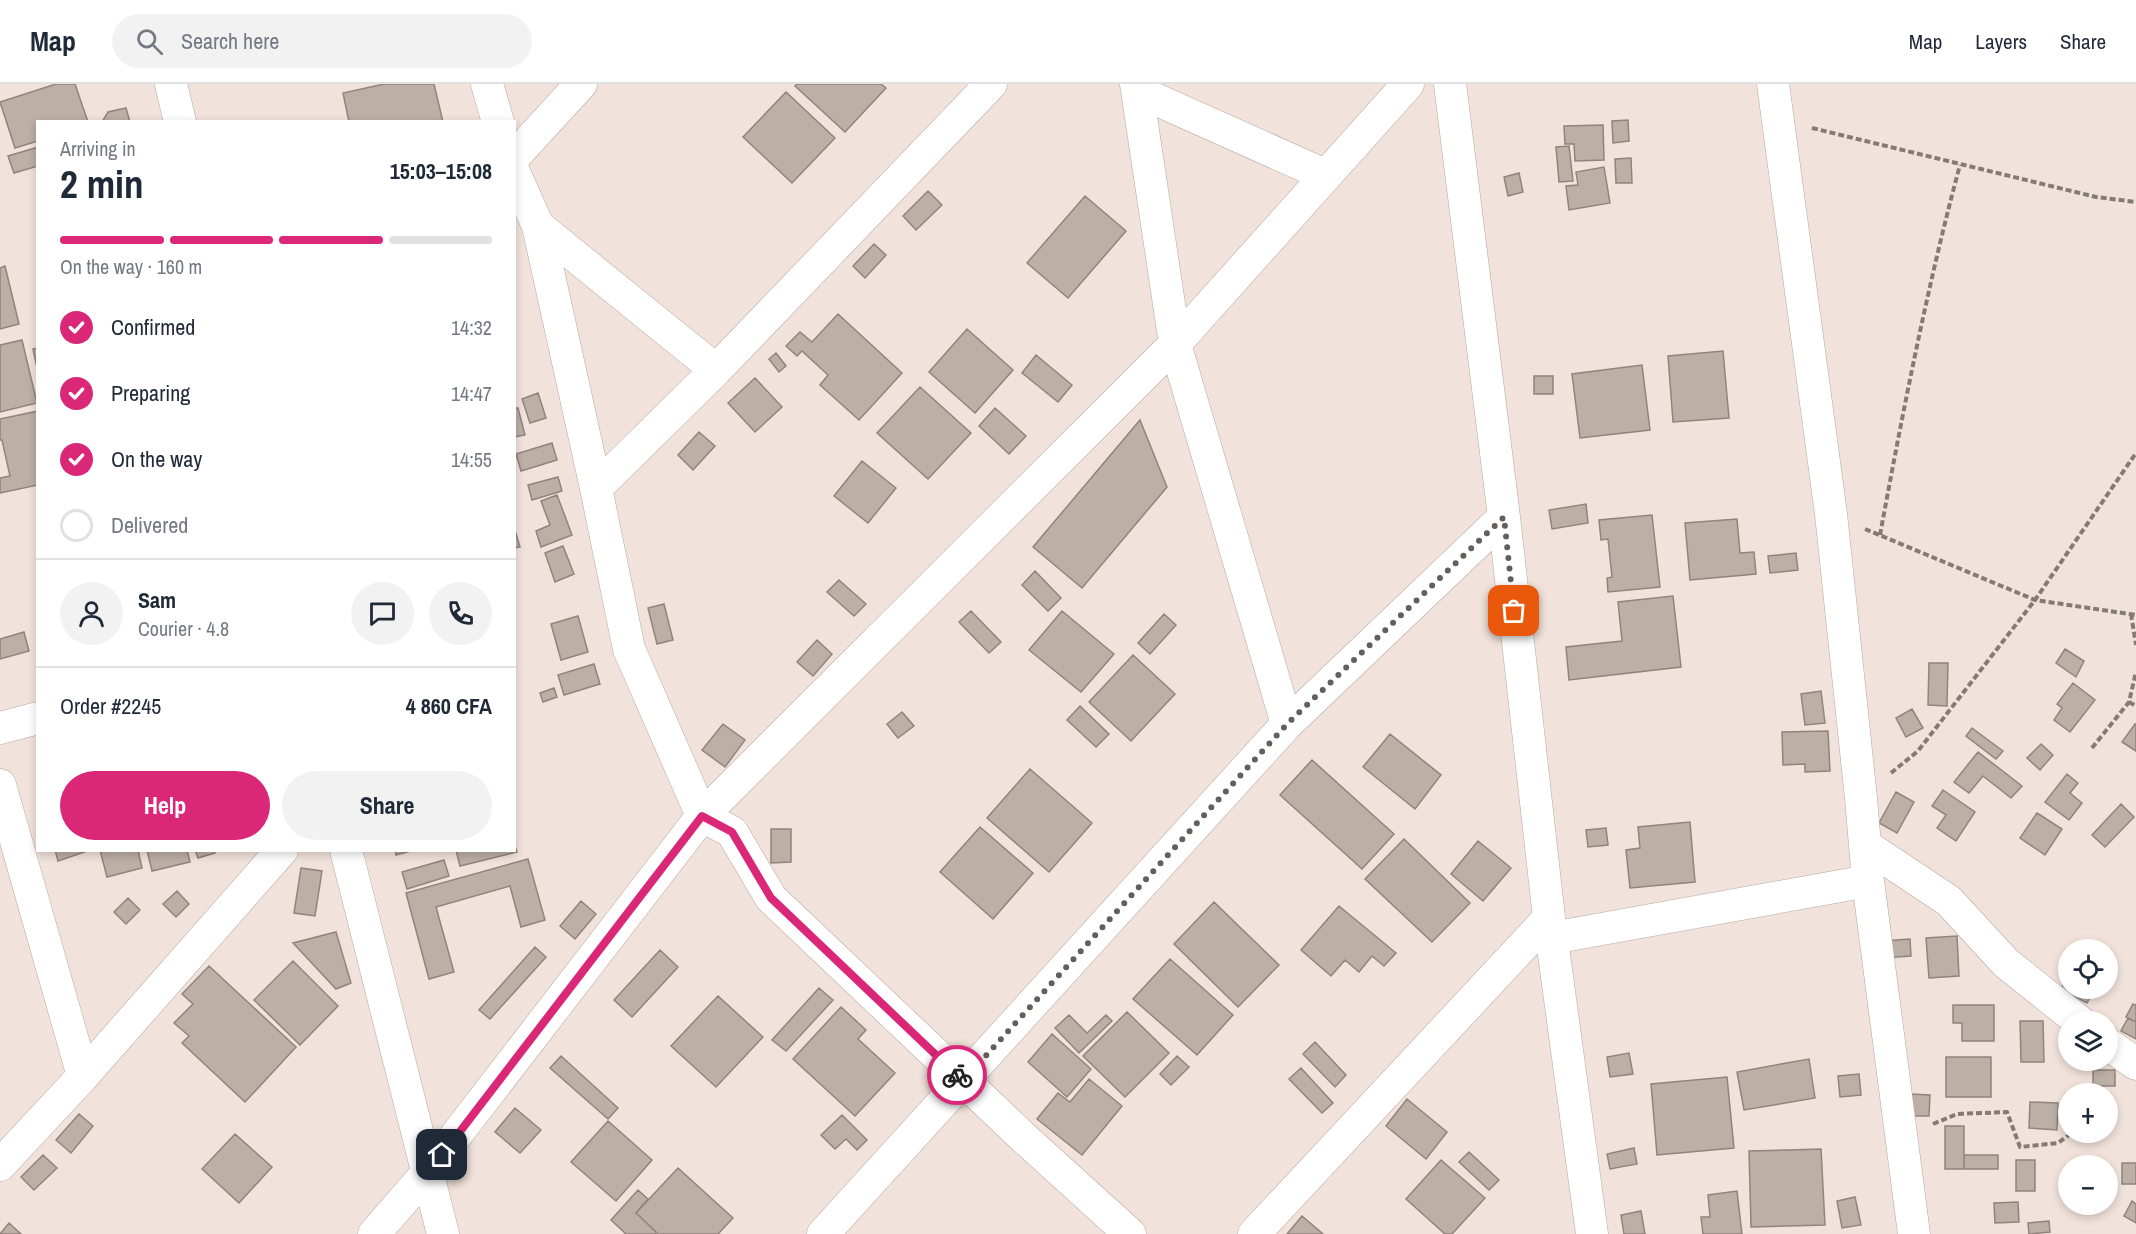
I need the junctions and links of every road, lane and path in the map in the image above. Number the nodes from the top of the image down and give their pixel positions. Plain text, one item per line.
1 (171, 84) edge
2 (487, 84) edge
3 (580, 84) edge
4 (991, 84) edge
5 (1408, 84) edge
6 (1450, 84) edge
7 (1773, 84) edge
8 (1137, 87) edge
9 (180, 120) edge
10 (497, 120) edge
11 (1777, 120) junction
12 (516, 155) edge
13 (1960, 165) junction
14 (516, 176) edge
15 (1326, 176) junction
16 (2136, 202) edge
17 (538, 226) junction
18 (1175, 344) junction
19 (716, 370) junction
20 (2136, 453) edge
21 (596, 488) junction
22 (1831, 514) junction
23 (1504, 517) junction
24 (1880, 535) junction
25 (2035, 600) junction
26 (2134, 614) edge
27 (2136, 645) edge
28 (2136, 672) edge
29 (2129, 702) junction
30 (2136, 706) edge
31 (36, 719) edge
32 (1287, 724) junction
33 (0, 728) edge
34 (2092, 748) dead end
35 (0, 785) edge
36 (1861, 798) junction
37 (702, 816) junction
38 (1865, 845) junction
39 (280, 852) edge
40 (347, 852) edge
41 (1868, 881) junction
42 (1550, 928) junction
43 (2066, 1011) edge
44 (2118, 1051) edge
45 (2136, 1064) edge
46 (83, 1076) junction
47 (963, 1081) junction
48 (1902, 1136) junction
49 (2058, 1143) edge
50 (0, 1165) edge
51 (427, 1173) junction
52 (374, 1234) edge
53 (443, 1234) edge
54 (823, 1234) edge
55 (1130, 1234) edge
56 (1254, 1234) edge
57 (1592, 1234) edge
58 (1914, 1234) edge

1 - 9 street
2 - 10 street
3 - 12 street
4 - 19 street
5 - 15 street
6 - 23 street
7 - 11 street
8 - 15 street
8 - 18 street
11 - 13 path
11 - 22 street
13 - 16 path
13 - 24 path
14 - 17 street
15 - 18 street
17 - 19 street
17 - 21 street
18 - 32 street
18 - 37 street
19 - 21 street
20 - 25 path
21 - 37 street
22 - 24 path
22 - 36 street
23 - 32 street
23 - 42 street
24 - 25 path
25 - 26 path
25 - 36 path
26 - 27 path
28 - 29 path
29 - 30 path
29 - 34 path
31 - 33 street
32 - 47 street
35 - 46 street
36 - 38 street
37 - 47 street
37 - 51 street
38 - 41 street
38 - 43 street
39 - 46 street
40 - 51 street
41 - 42 street
41 - 48 street
42 - 56 street
42 - 57 street
44 - 45 street
46 - 50 street
47 - 54 street
47 - 55 street
48 - 49 path
48 - 58 street
51 - 52 street
51 - 53 street

